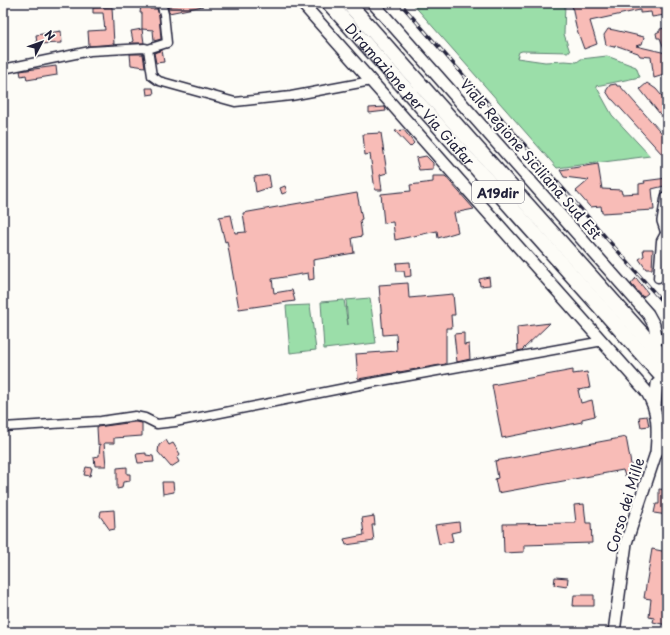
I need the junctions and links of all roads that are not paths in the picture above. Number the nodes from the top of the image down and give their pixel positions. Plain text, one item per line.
1 (162, 3) edge
2 (302, 3) edge
3 (329, 3) edge
4 (348, 3) edge
5 (373, 3) edge
6 (148, 49) junction
7 (3, 69) edge
8 (371, 81) junction
9 (667, 197) edge
10 (667, 233) edge
11 (658, 278) dead end
12 (657, 340) dead end
13 (603, 341) junction
14 (667, 362) edge
15 (662, 383) edge
16 (655, 407) junction
17 (3, 427) edge
18 (667, 436) edge
19 (656, 453) junction
20 (614, 632) edge

1 - 6 street
2 - 8 street
3 - 15 highway, Diramazione per Via Giafar / A19dir
4 - 14 highway, Diramazione per Via Giafar / A19dir
5 - 12 street, Viale Regione Siciliana Sud Est
6 - 7 street
6 - 8 street
8 - 13 street
9 - 10 street
10 - 11 street
13 - 16 street
13 - 17 street
15 - 16 street
16 - 19 street
18 - 19 street, Corso dei Mille
19 - 20 street, Corso dei Mille

